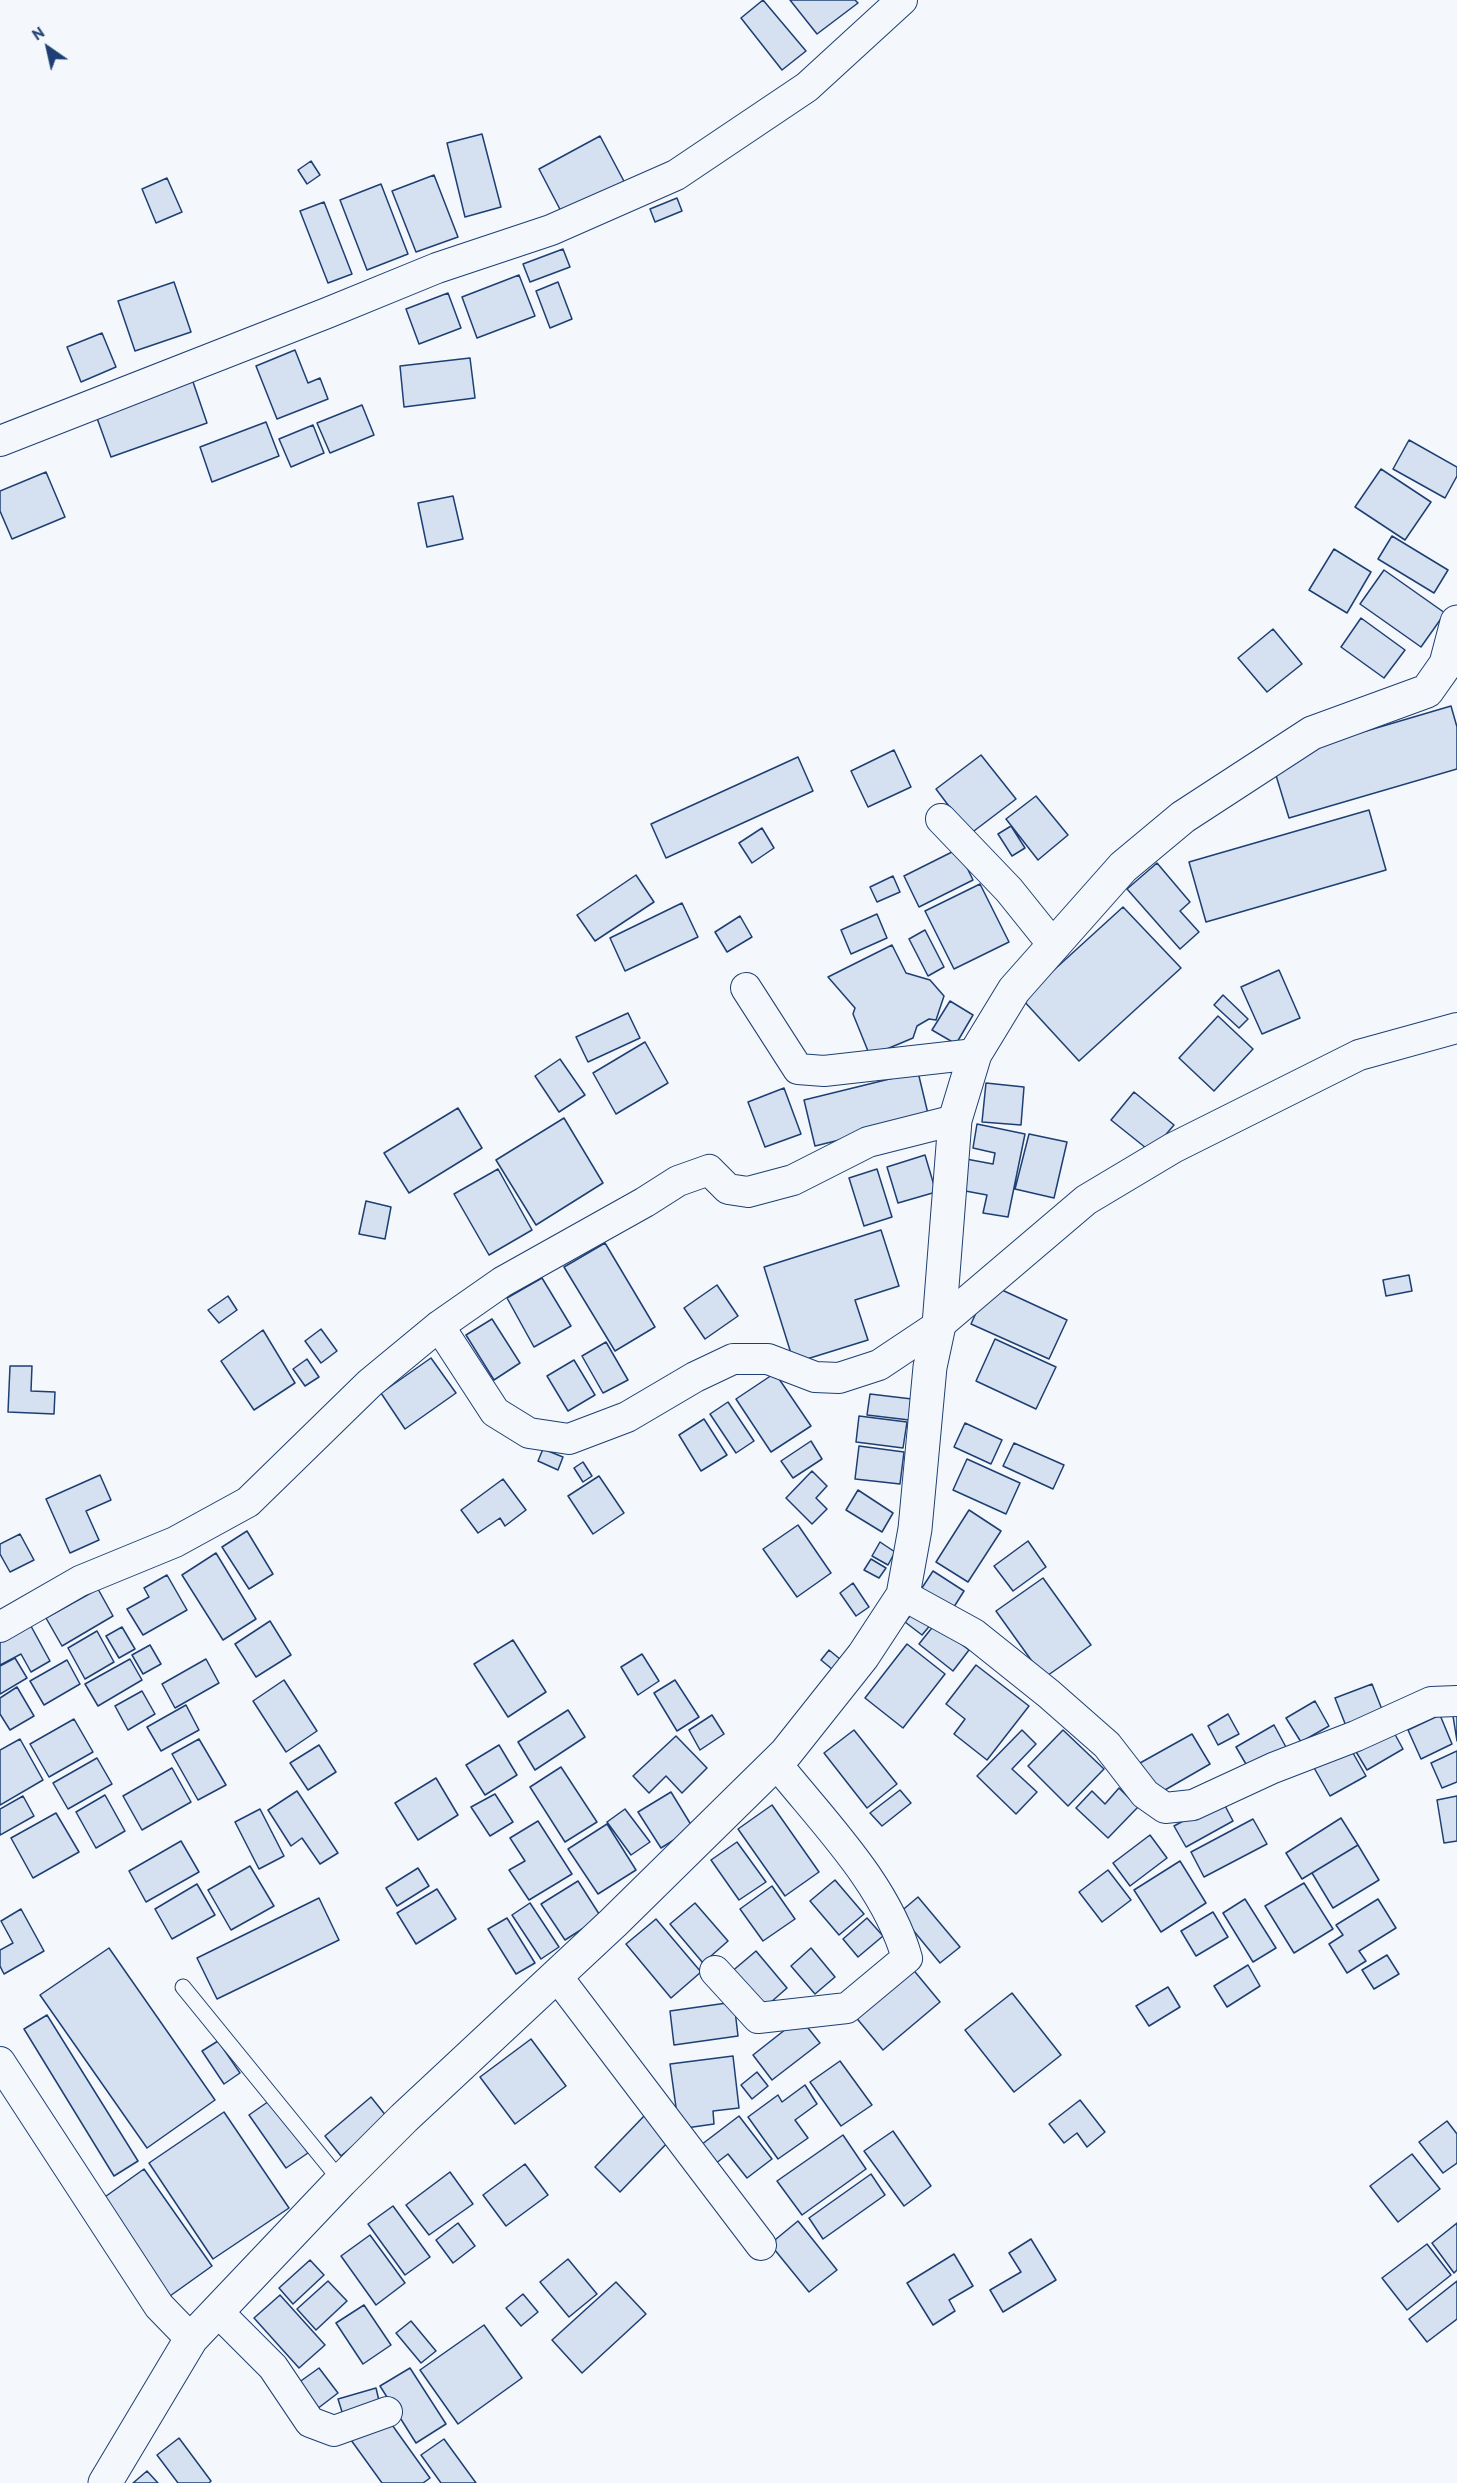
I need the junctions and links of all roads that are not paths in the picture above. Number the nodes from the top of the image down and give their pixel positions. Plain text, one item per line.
1 (902, 0) edge
2 (0, 441) edge
3 (1457, 622) edge
4 (941, 819) dead end
5 (1054, 946) junction
6 (746, 988) dead end
7 (1457, 1028) edge
8 (975, 1054) junction
9 (955, 1120) junction
10 (939, 1325) junction
11 (439, 1326) junction
12 (903, 1595) junction
13 (0, 1627) edge
14 (1457, 1701) edge
15 (776, 1763) junction
16 (715, 1971) dead end
17 (556, 1975) junction
18 (183, 1987) dead end
19 (0, 2062) edge
20 (341, 2181) junction
21 (761, 2245) dead end
22 (217, 2311) junction
23 (191, 2339) junction
24 (387, 2412) dead end
25 (105, 2483) edge

1 - 2 street
3 - 5 street
4 - 5 street
5 - 8 street
6 - 8 street
7 - 10 street
8 - 9 street
9 - 10 street
9 - 11 street
10 - 11 street
10 - 12 street
11 - 13 street
12 - 14 street
12 - 15 street
15 - 16 street
15 - 17 street
17 - 20 street
17 - 21 street
18 - 20 lane
19 - 23 street
20 - 22 street
22 - 23 street
22 - 24 street
23 - 25 street

